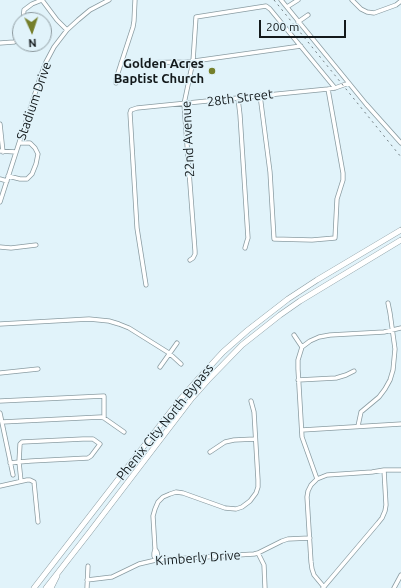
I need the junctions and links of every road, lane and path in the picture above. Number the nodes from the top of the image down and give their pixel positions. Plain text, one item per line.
1 (42, 0) edge
2 (109, 0) edge
3 (135, 0) edge
4 (281, 0) edge
5 (298, 0) edge
6 (352, 0) edge
7 (401, 1) edge
8 (287, 7) junction
9 (24, 12) edge
10 (308, 15) dead end
11 (298, 22) junction
12 (67, 30) junction
13 (12, 42) edge
14 (0, 43) edge
15 (301, 46) junction
16 (193, 61) junction
17 (121, 63) junction
18 (116, 83) dead end
19 (349, 83) junction
20 (335, 88) junction
21 (328, 89) junction
22 (260, 95) junction
23 (238, 98) junction
24 (184, 104) junction
25 (0, 124) edge
26 (20, 143) junction
27 (401, 143) edge
28 (1, 152) edge
29 (16, 152) junction
30 (8, 176) junction
31 (0, 179) edge
32 (7, 181) junction
33 (0, 202) edge
34 (401, 230) edge
35 (401, 240) edge
36 (36, 245) dead end
37 (0, 247) edge
38 (245, 248) dead end
39 (190, 260) dead end
40 (146, 285) dead end
41 (388, 303) dead end
42 (0, 324) edge
43 (401, 328) edge
44 (393, 330) junction
45 (294, 335) dead end
46 (177, 342) dead end
47 (302, 347) junction
48 (169, 353) junction
49 (181, 364) dead end
50 (160, 367) dead end
51 (38, 369) dead end
52 (354, 371) dead end
53 (0, 373) edge
54 (298, 380) junction
55 (0, 401) edge
56 (251, 401) dead end
57 (0, 413) edge
58 (104, 418) junction
59 (2, 422) junction
60 (401, 424) edge
61 (358, 426) junction
62 (302, 430) junction
63 (124, 432) dead end
64 (255, 439) junction
65 (210, 452) dead end
66 (19, 462) junction
67 (10, 463) junction
68 (384, 470) junction
69 (401, 470) edge
70 (12, 474) dead end
71 (317, 479) junction
72 (21, 481) junction
73 (0, 486) edge
74 (38, 522) dead end
75 (310, 538) junction
76 (258, 553) junction
77 (156, 560) junction
78 (88, 566) dead end
79 (62, 567) junction
80 (401, 575) edge
81 (87, 580) junction
82 (33, 588) edge
83 (46, 588) edge
84 (52, 588) edge
85 (87, 588) edge
86 (265, 588) edge
87 (323, 588) edge
88 (394, 588) edge

1 - 9 street
1 - 12 street
2 - 12 street, Stadium Drive
3 - 17 street
4 - 8 street
5 - 8 street
6 - 7 street
8 - 11 street
10 - 11 street
11 - 19 street
12 - 26 street, Stadium Drive
13 - 14 street
15 - 16 street
15 - 16 street, 22nd Avenue
15 - 20 street
16 - 17 street
16 - 24 street, 22nd Avenue
17 - 18 street
19 - 20 street, 28th Street
19 - 27 street
20 - 21 street, 28th Street
21 - 22 street, 28th Street
21 - 22 street
22 - 23 street, 28th Street
23 - 24 street, 28th Street
23 - 38 street
24 - 39 street, 22nd Avenue
24 - 40 street, 28th Street
25 - 28 street
26 - 29 street, Stadium Drive
26 - 30 street
28 - 29 street
29 - 30 street, Stadium Drive
30 - 32 street, Stadium Drive
31 - 32 street
32 - 33 street, Stadium Drive
34 - 82 highway, Phenix City North Bypass
35 - 79 highway, Phenix City North Bypass
36 - 37 street
41 - 44 street
42 - 48 street
43 - 44 street
44 - 47 street
44 - 61 street
45 - 47 street
46 - 48 street
47 - 54 street
48 - 49 street
48 - 50 street
51 - 53 street
52 - 54 street
54 - 62 street
55 - 58 street
56 - 64 street
57 - 59 street
58 - 59 street
58 - 63 street
59 - 67 street
60 - 61 street
61 - 62 street
62 - 71 street
64 - 65 street
64 - 77 street
66 - 66 street
66 - 67 street
66 - 72 street
67 - 70 street
68 - 69 street
68 - 71 street
68 - 87 street
71 - 75 street
72 - 73 street
72 - 74 street
75 - 76 street, Kimberly Drive
75 - 87 street
76 - 77 street, Kimberly Drive
76 - 86 street
77 - 81 street, Kimberly Drive
78 - 81 street
79 - 83 highway, Phenix City North Bypass
79 - 84 highway
80 - 88 street
81 - 85 street

